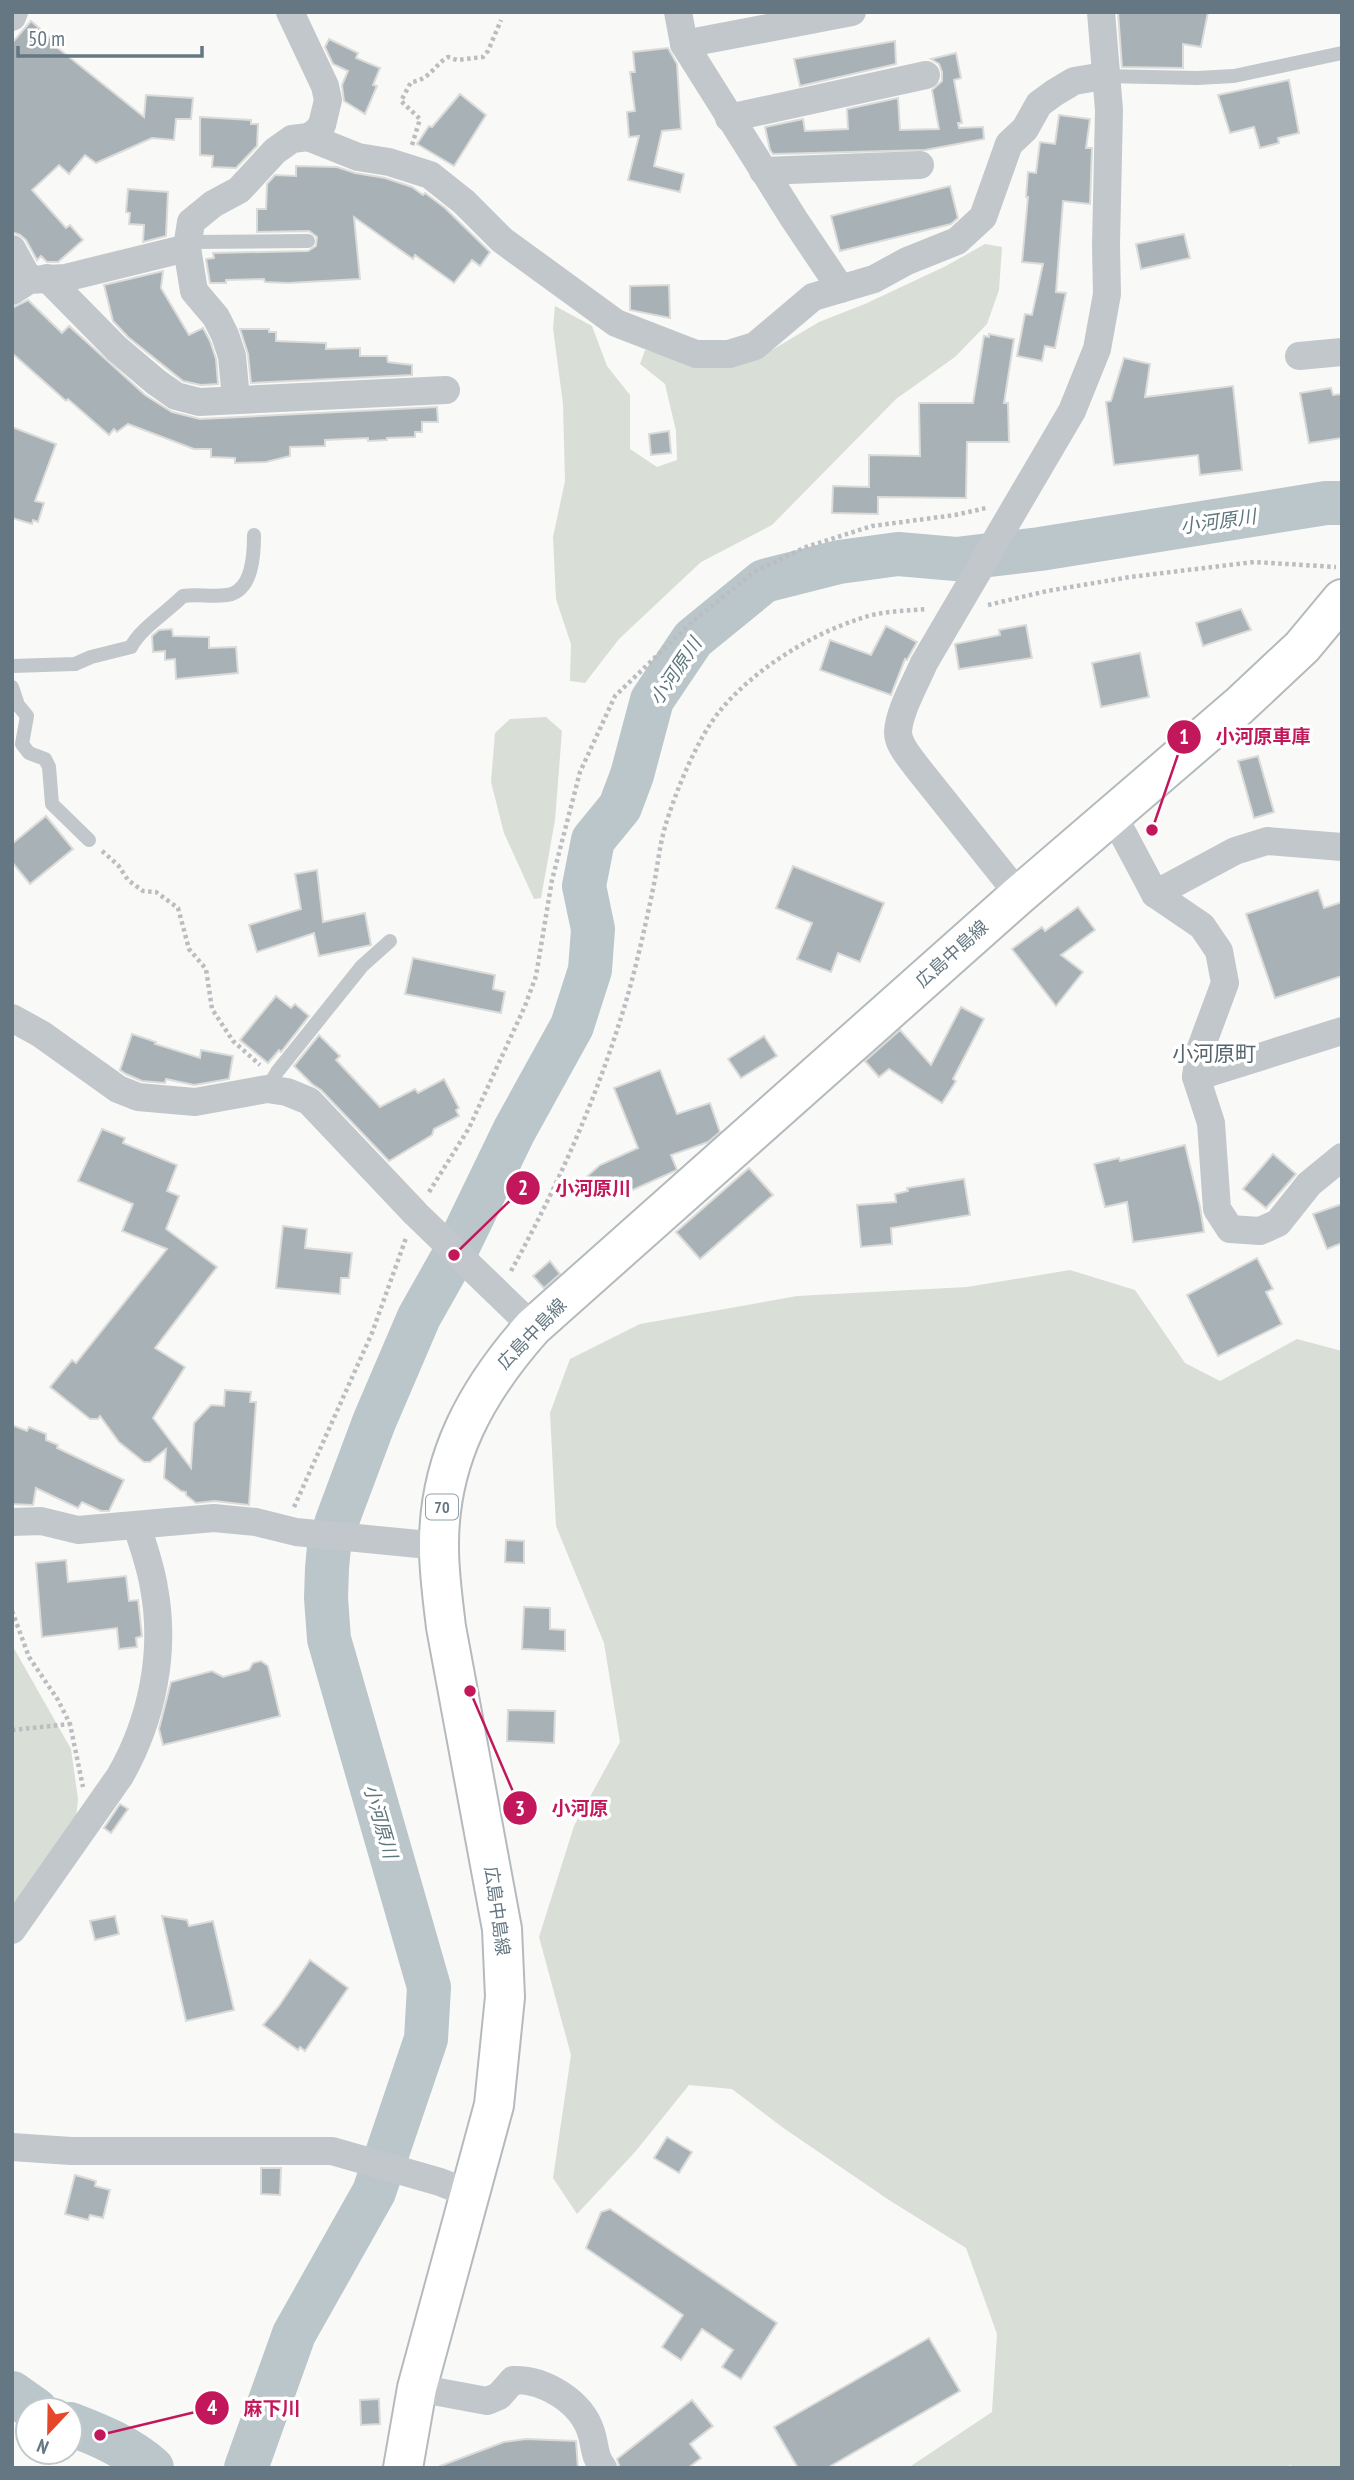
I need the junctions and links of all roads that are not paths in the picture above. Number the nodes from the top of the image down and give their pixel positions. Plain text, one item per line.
1 (290, 12) edge
2 (678, 12) edge
3 (852, 12) edge
4 (1101, 12) edge
5 (684, 44) junction
6 (1342, 53) edge
7 (926, 75) dead end
8 (1104, 76) junction
9 (729, 118) junction
10 (308, 137) junction
11 (920, 165) dead end
12 (764, 172) junction
13 (308, 242) dead end
14 (187, 245) junction
15 (12, 249) edge
16 (29, 283) edge
17 (841, 289) junction
18 (1342, 352) edge
19 (1299, 356) dead end
20 (446, 390) dead end
21 (236, 399) junction
22 (254, 535) dead end
23 (1342, 599) edge
24 (12, 667) edge
25 (12, 687) edge
26 (1113, 815) junction
27 (89, 840) road end
28 (1342, 847) edge
29 (1155, 894) junction
30 (1018, 895) junction
31 (390, 940) dead end
32 (12, 1018) edge
33 (1342, 1031) edge
34 (1196, 1077) junction
35 (270, 1083) junction
36 (1342, 1157) edge
37 (533, 1327) junction
38 (12, 1522) edge
39 (137, 1526) junction
40 (439, 1546) junction
41 (12, 1930) edge
42 (12, 2147) edge
43 (455, 2188) junction
44 (417, 2388) junction
45 (403, 2468) edge
46 (603, 2468) edge

1 - 10 street
2 - 5 street
3 - 5 street
4 - 8 street
5 - 9 street
6 - 8 lane
7 - 9 street
8 - 17 street
8 - 30 street
9 - 12 street
10 - 14 street
10 - 17 street
11 - 12 street
12 - 17 street
13 - 14 lane
14 - 16 street
14 - 21 street
15 - 16 street
16 - 21 street
18 - 19 street
20 - 21 street
22 - 24 lane
23 - 26 main road, 広島中島線 / 70
25 - 27 lane
26 - 29 street
26 - 30 main road, 広島中島線 / 70
28 - 29 street
29 - 34 street
30 - 37 main road, 広島中島線 / 70
31 - 35 lane
32 - 35 street
33 - 34 street
34 - 36 street
35 - 37 street
37 - 40 main road, 広島中島線 / 70
38 - 39 street
39 - 40 street
39 - 41 street
40 - 43 main road, 広島中島線 / 70
42 - 43 street
43 - 44 main road, 広島中島線 / 70
44 - 45 main road, 広島中島線 / 70
44 - 46 street

